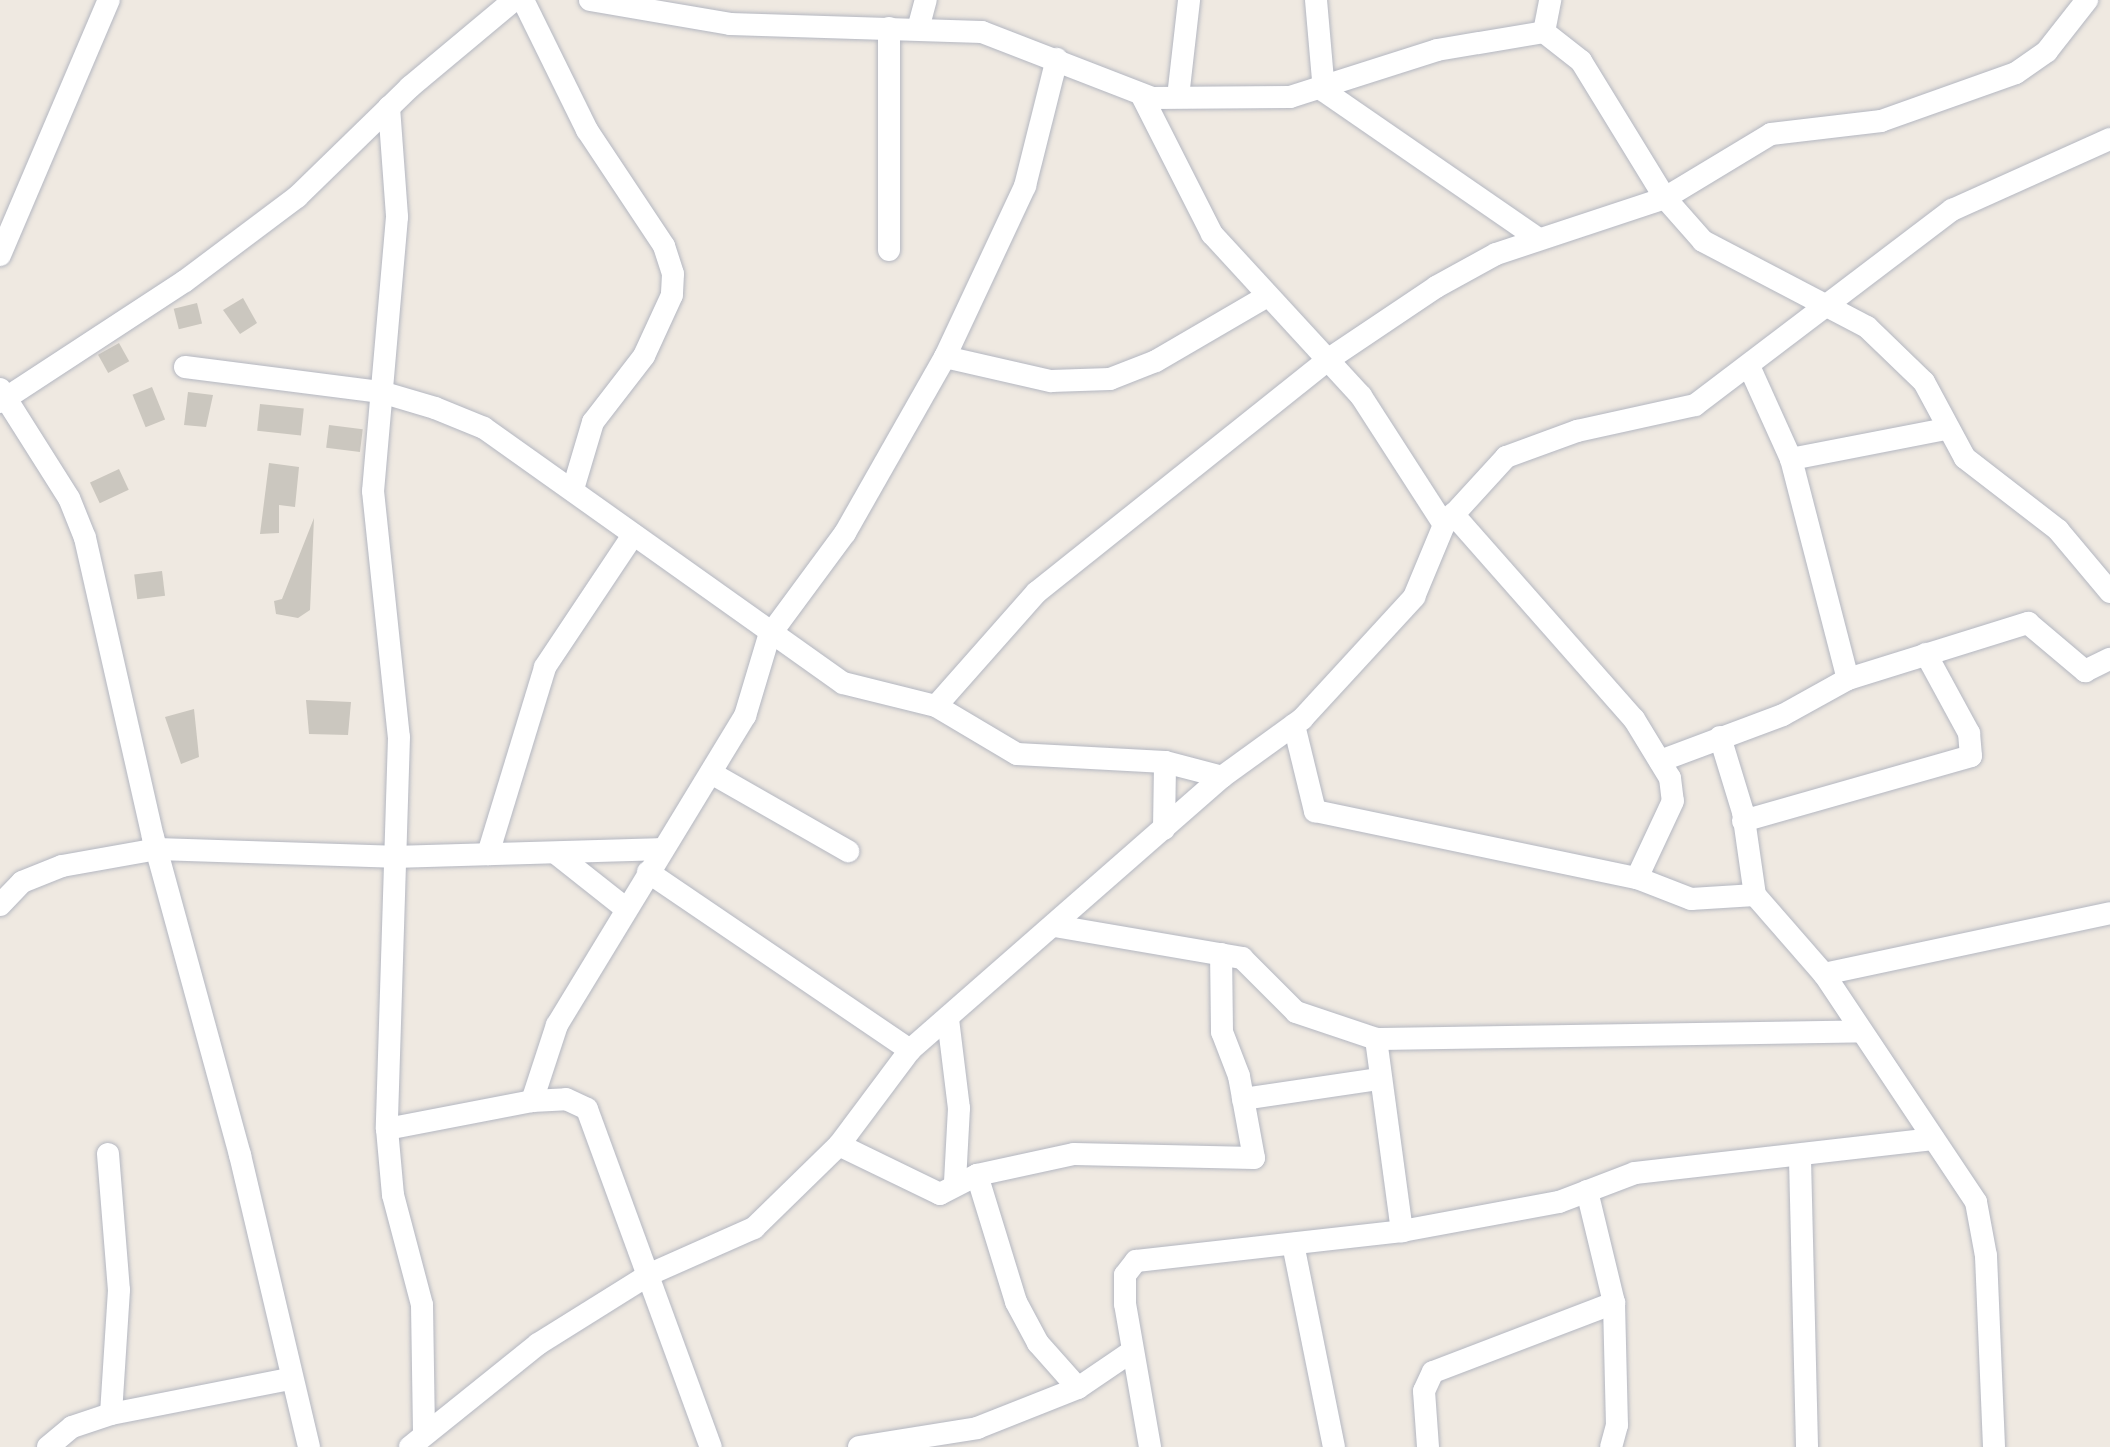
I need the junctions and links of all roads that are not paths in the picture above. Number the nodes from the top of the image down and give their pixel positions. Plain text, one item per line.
1 (109, 0) edge
2 (514, 0) edge
3 (523, 0) edge
4 (590, 0) edge
5 (926, 0) edge
6 (1189, 0) edge
7 (1316, 0) edge
8 (1550, 0) edge
9 (2087, 0) edge
10 (889, 28) junction
11 (918, 29) junction
12 (1544, 32) junction
13 (1057, 59) junction
14 (1324, 91) junction
15 (1142, 96) junction
16 (1178, 97) junction
17 (389, 107) junction
18 (2110, 139) edge
19 (1665, 198) junction
20 (1537, 238) junction
21 (889, 250) dead end
22 (0, 255) edge
23 (1264, 298) junction
24 (1831, 306) junction
25 (945, 357) junction
26 (1326, 361) junction
27 (1749, 366) junction
28 (185, 367) dead end
29 (381, 392) junction
30 (3, 396) edge
31 (1945, 429) junction
32 (1791, 459) junction
33 (573, 489) junction
34 (1448, 519) junction
35 (633, 535) junction
36 (2110, 592) edge
37 (769, 636) junction
38 (1926, 654) junction
39 (2110, 659) edge
40 (1848, 679) junction
41 (936, 706) junction
42 (1294, 725) junction
43 (1720, 737) junction
44 (1660, 761) junction
45 (1165, 762) junction
46 (711, 773) junction
47 (1222, 777) junction
48 (1743, 821) junction
49 (1164, 829) junction
50 (157, 849) junction
51 (663, 849) junction
52 (848, 851) dead end
53 (488, 854) junction
54 (558, 855) junction
55 (393, 857) junction
56 (648, 872) junction
57 (1637, 878) junction
58 (1755, 895) junction
59 (0, 905) edge
60 (625, 908) junction
61 (2110, 913) edge
62 (1055, 926) junction
63 (1221, 954) junction
64 (1824, 974) junction
65 (948, 1019) junction
66 (1859, 1031) junction
67 (1376, 1039) junction
68 (910, 1050) junction
69 (1379, 1079) junction
70 (1243, 1099) junction
71 (532, 1101) junction
72 (387, 1129) junction
73 (1933, 1139) junction
74 (839, 1145) junction
75 (108, 1154) dead end
76 (1800, 1159) junction
77 (977, 1175) junction
78 (955, 1183) junction
79 (1587, 1191) junction
80 (1402, 1231) junction
81 (1293, 1244) junction
82 (650, 1274) junction
83 (1614, 1303) junction
84 (1131, 1352) junction
85 (289, 1379) junction
86 (1078, 1388) junction
87 (111, 1414) junction
88 (979, 1438) edge
89 (417, 1441) edge
90 (48, 1447) edge
91 (309, 1447) edge
92 (711, 1447) edge
93 (859, 1447) edge
94 (1150, 1447) edge
95 (1334, 1447) edge
96 (1428, 1447) edge
97 (1611, 1447) edge
98 (1807, 1447) edge
99 (1994, 1447) edge

1 - 22 street
2 - 17 street
3 - 33 street
4 - 10 street
5 - 11 street
6 - 16 street
7 - 14 street
8 - 12 street
9 - 19 street
10 - 11 street
10 - 21 street
11 - 13 street
12 - 14 street
12 - 19 street
13 - 15 street
13 - 25 street
14 - 16 street
14 - 20 street
15 - 16 street
15 - 23 street
17 - 29 street
17 - 30 street
18 - 24 street
19 - 20 street
19 - 24 street
20 - 26 street
23 - 25 street
23 - 26 street
24 - 27 street
24 - 31 street
25 - 37 street
26 - 34 street
26 - 41 street
27 - 32 street
27 - 34 street
28 - 29 street
29 - 33 street
29 - 55 street
30 - 50 street
31 - 32 street
31 - 36 street
32 - 40 street
33 - 35 street
34 - 42 street
34 - 44 street
35 - 37 street
35 - 53 street
37 - 41 street
37 - 46 street
38 - 39 street
38 - 40 street
38 - 48 street
40 - 43 street
41 - 45 street
42 - 47 street
42 - 57 street
43 - 44 street
43 - 48 street
44 - 57 street
45 - 47 street
45 - 49 street
46 - 51 street
46 - 52 street
47 - 49 street
48 - 58 street
49 - 62 street
50 - 55 street
50 - 59 street
50 - 85 street
51 - 54 street
51 - 56 street
53 - 54 street
53 - 55 street
54 - 60 street
55 - 72 street
56 - 60 street
56 - 68 street
57 - 58 street
58 - 64 street
60 - 71 street
61 - 64 street
62 - 63 street
62 - 65 street
63 - 67 street
63 - 70 street
64 - 66 street
65 - 68 street
65 - 78 street
66 - 67 street
66 - 73 street
67 - 69 street
68 - 74 street
69 - 70 street
69 - 80 street
70 - 77 street
71 - 72 street
71 - 82 street
72 - 89 street
73 - 76 street
73 - 99 street
74 - 78 street
74 - 82 street
75 - 87 street
76 - 79 street
76 - 98 street
77 - 78 street
77 - 86 street
79 - 80 street
79 - 83 street
80 - 81 street
81 - 84 street
81 - 95 street
82 - 89 street
82 - 92 street
83 - 96 street
83 - 97 street
84 - 86 street
84 - 94 street
85 - 87 street
85 - 91 street
86 - 88 street
87 - 90 street
88 - 93 street

